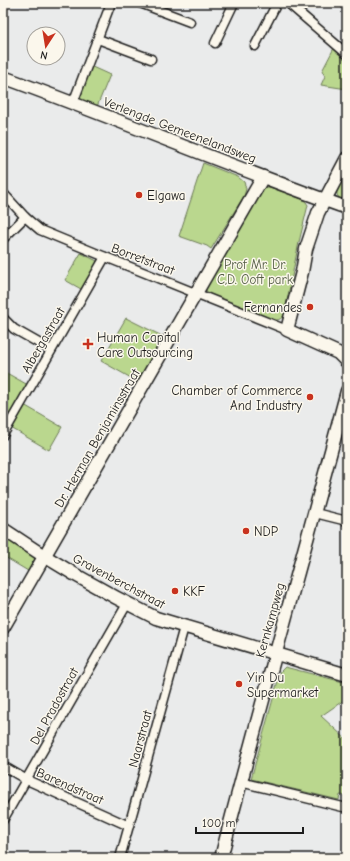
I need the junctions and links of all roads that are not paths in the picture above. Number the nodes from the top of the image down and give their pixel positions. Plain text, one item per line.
1 (111, 3) edge
2 (140, 3) edge
3 (234, 3) edge
4 (277, 3) edge
5 (288, 3) edge
6 (190, 22) dead end
7 (98, 39) junction
8 (215, 43) dead end
9 (255, 46) dead end
10 (347, 54) edge
11 (151, 59) dead end
12 (3, 77) edge
13 (73, 103) junction
14 (347, 158) edge
15 (263, 177) junction
16 (3, 193) edge
17 (325, 200) junction
18 (347, 208) edge
19 (25, 217) junction
20 (3, 239) edge
21 (105, 257) junction
22 (196, 293) junction
23 (3, 318) edge
24 (287, 330) junction
25 (51, 350) junction
26 (347, 362) edge
27 (347, 390) edge
28 (6, 422) edge
29 (3, 435) edge
30 (315, 514) junction
31 (347, 521) edge
32 (3, 529) edge
33 (45, 557) junction
34 (127, 604) junction
35 (184, 627) junction
36 (3, 628) edge
37 (275, 654) junction
38 (347, 675) edge
39 (3, 766) edge
40 (27, 780) junction
41 (240, 782) junction
42 (347, 808) edge
43 (3, 820) edge
44 (129, 826) junction
45 (120, 858) edge
46 (221, 858) edge

1 - 7 street
2 - 6 street
3 - 8 street
4 - 9 street
5 - 10 street
7 - 11 street
7 - 13 street
12 - 13 street, Verlengde Gemeenelandsweg
13 - 15 street, Verlengde Gemeenelandsweg
14 - 17 street
15 - 17 street, Verlengde Gemeenelandsweg
15 - 22 street, Dr. Herman Benjaminsstraat
16 - 19 street, Borretstraat
17 - 18 street, Verlengde Gemeenelandsweg
17 - 24 street
19 - 20 street
19 - 21 street, Borretstraat
21 - 22 street, Borretstraat
21 - 25 street, Albergastraat
22 - 24 street, Borretstraat
22 - 33 street, Dr. Herman Benjaminsstraat
23 - 25 street
24 - 26 street
25 - 28 street, Albergastraat
27 - 30 street, Kernkampweg
28 - 29 street, Albergastraat
30 - 31 street
30 - 37 street, Kernkampweg
32 - 33 street, Gravenberchstraat
33 - 34 street, Gravenberchstraat
33 - 36 street, Dr. Herman Benjaminsstraat
34 - 35 street, Gravenberchstraat
34 - 40 street, Del Pradostraat
35 - 37 street, Gravenberchstraat
35 - 44 street, Naarstraat
37 - 38 street, Gravenberchstraat
37 - 41 street, Kernkampweg
39 - 40 street, Barendstraat
40 - 43 street, Del Pradostraat
40 - 44 street, Barendstraat
41 - 42 street
41 - 46 street, Kernkampweg
44 - 45 street, Naarstraat

